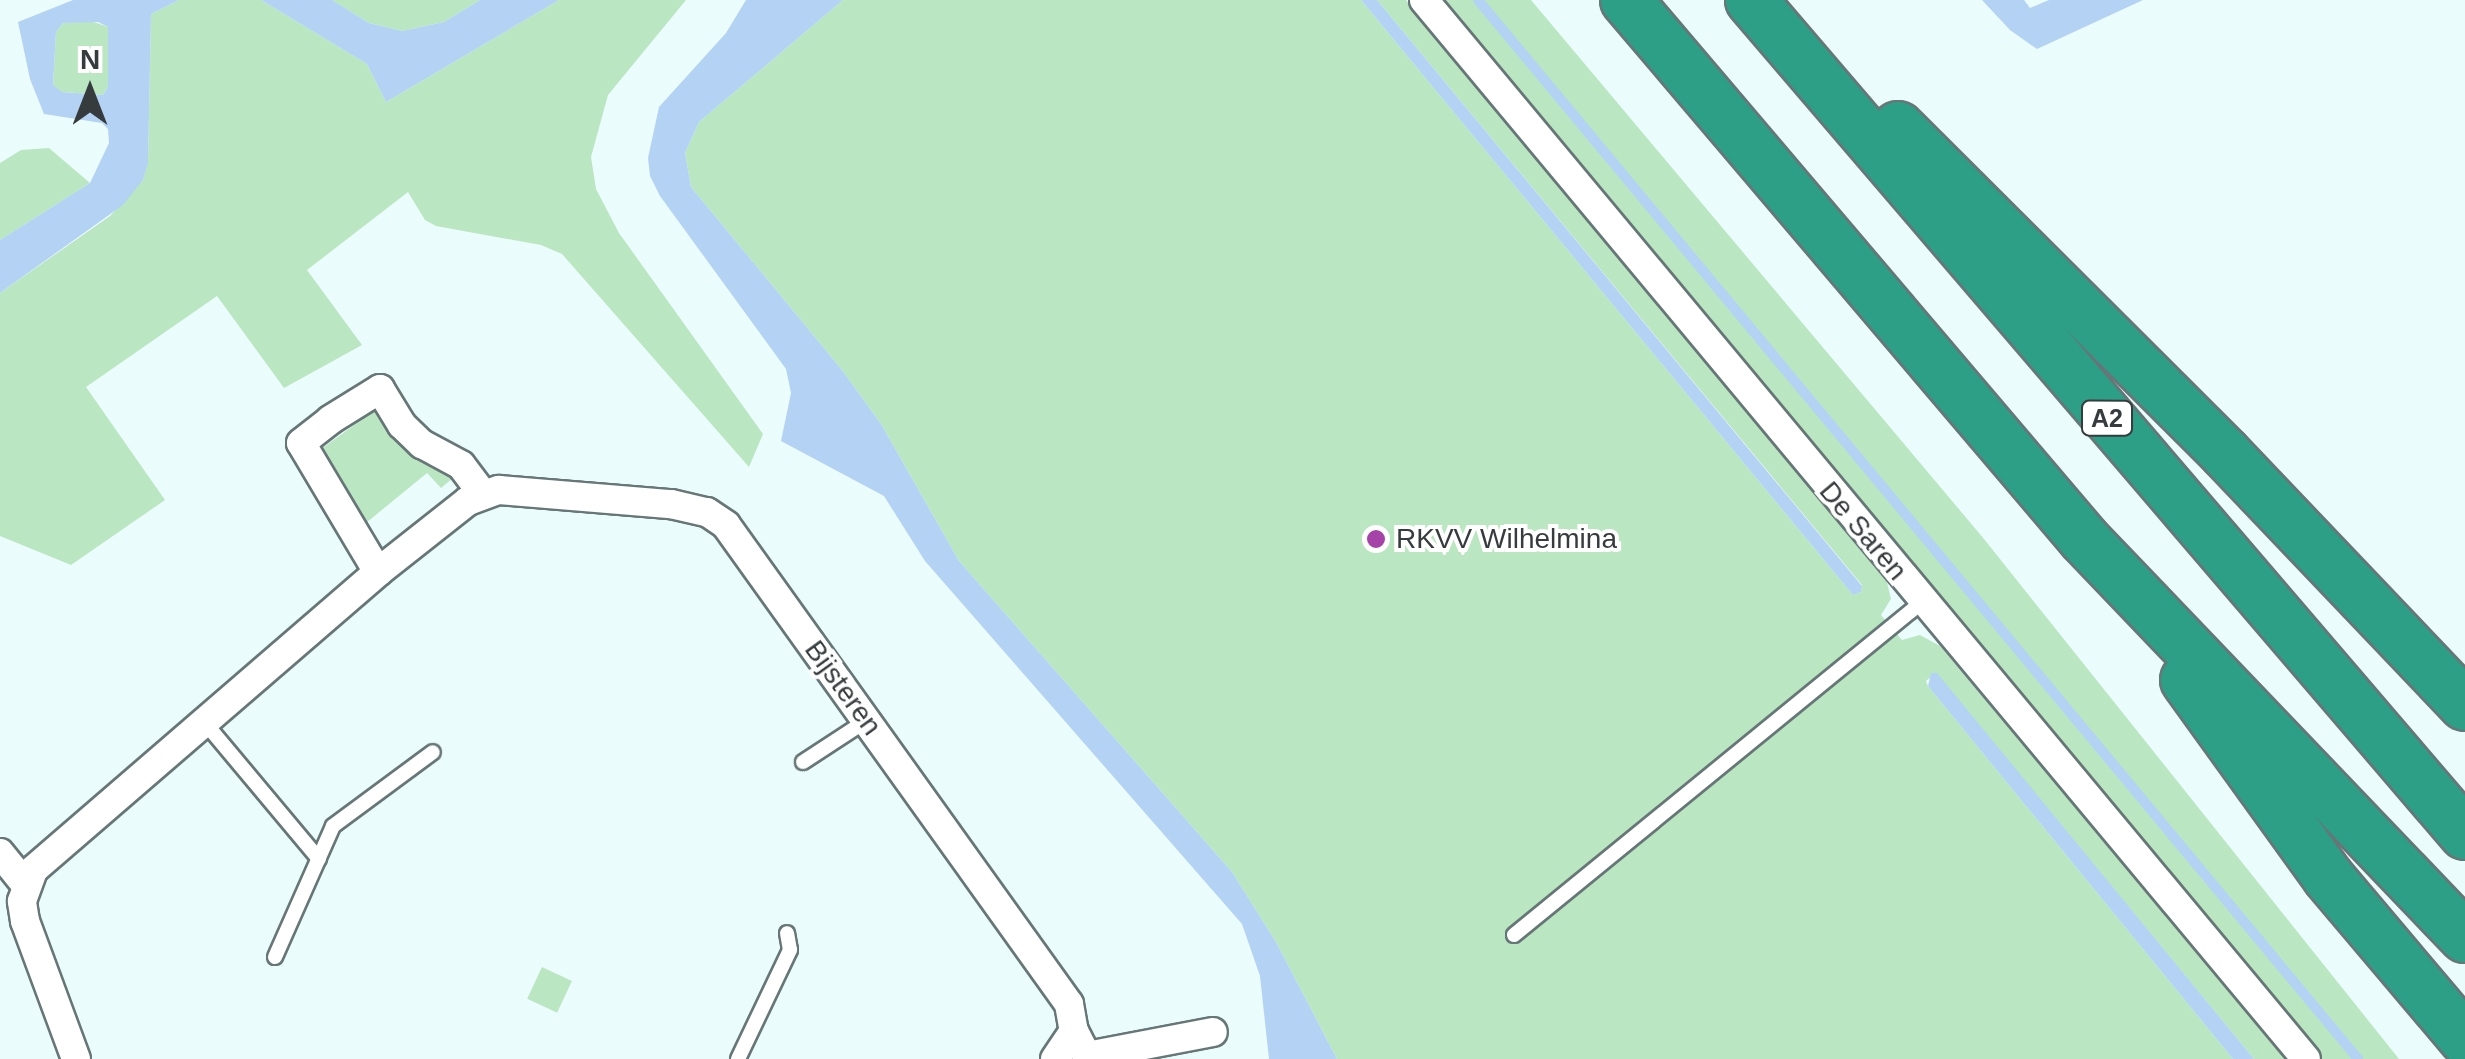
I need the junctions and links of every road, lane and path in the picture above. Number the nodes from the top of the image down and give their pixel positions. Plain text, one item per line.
1 (1424, 0) edge
2 (1626, 0) edge
3 (1751, 0) edge
4 (1771, 0) edge
5 (483, 494) junction
6 (2084, 539) junction
7 (378, 572) junction
8 (1922, 602) junction
9 (2465, 705) edge
10 (866, 720) junction
11 (206, 724) junction
12 (433, 752) dead end
13 (804, 762) dead end
14 (2465, 834) edge
15 (0, 854) edge
16 (319, 860) junction
17 (25, 884) junction
18 (786, 933) dead end
19 (1514, 935) dead end
20 (2465, 937) edge
21 (275, 957) dead end
22 (1074, 1032) junction
23 (1213, 1032) dead end
24 (2465, 1039) edge
25 (743, 1056) edge
26 (76, 1059) edge
27 (1055, 1059) edge
28 (2306, 1059) edge

1 - 8 street, De Saren
2 - 6 highway
3 - 14 highway, A2
4 - 9 highway, A2
5 - 7 street
5 - 7 street
5 - 10 street, Bijsteren
6 - 20 highway
6 - 24 highway
7 - 11 street
8 - 19 lane
8 - 28 street, De Saren
10 - 13 lane
10 - 22 street, Bijsteren
11 - 16 lane
11 - 17 street
12 - 16 lane
15 - 17 street
16 - 21 lane
17 - 26 street
18 - 25 lane
22 - 23 street
22 - 27 street

